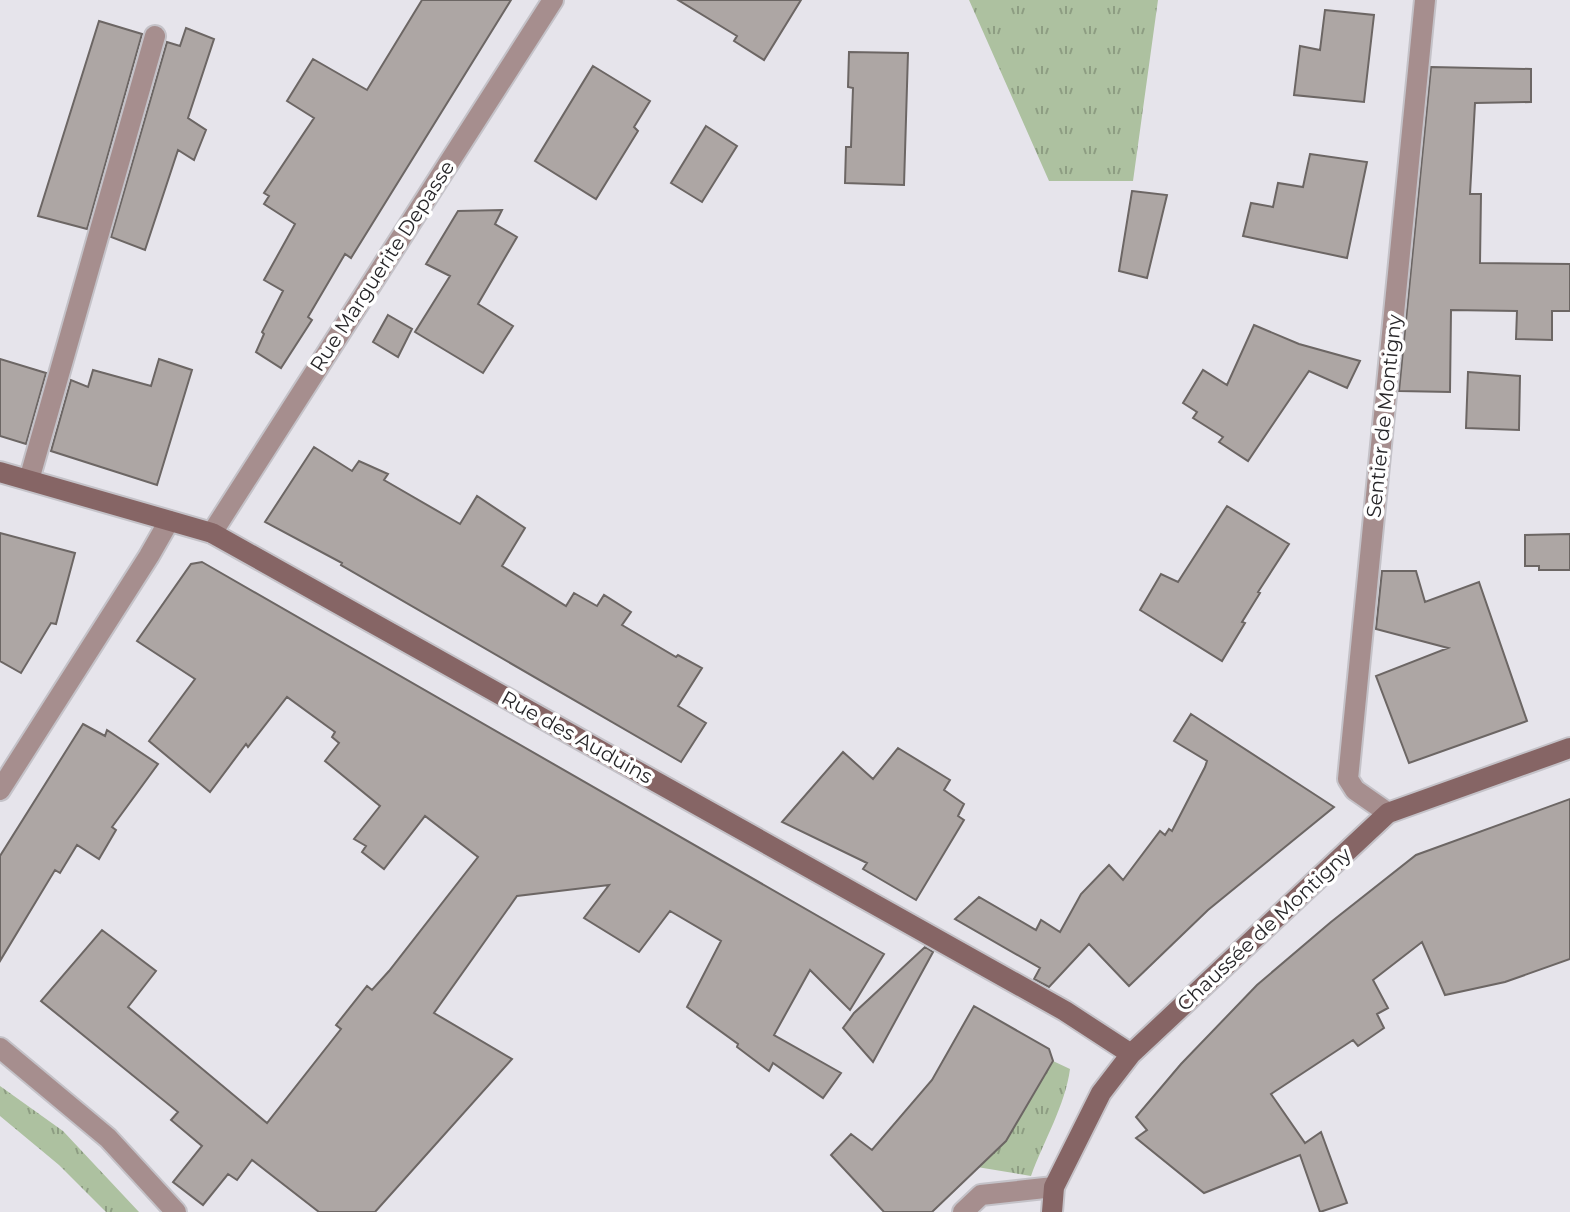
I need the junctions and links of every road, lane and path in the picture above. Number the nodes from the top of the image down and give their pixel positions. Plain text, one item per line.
1 (553, 0) edge
2 (1425, 0) edge
3 (155, 36) dead end
4 (0, 472) edge
5 (29, 480) junction
6 (169, 521) junction
7 (212, 533) junction
8 (1570, 748) edge
9 (0, 790) edge
10 (1388, 813) junction
11 (0, 1048) edge
12 (1131, 1054) junction
13 (1054, 1187) junction
14 (176, 1212) edge
15 (963, 1212) edge
16 (1052, 1212) edge

1 - 7 street, Rue Marguerite Depasse
2 - 10 street, Sentier de Montigny
3 - 5 street
4 - 5 street, Rue des Auduins
5 - 6 street, Rue des Auduins
6 - 7 street, Rue des Auduins
6 - 9 street
7 - 12 street, Rue des Auduins
8 - 10 street, Chaussée de Montigny
10 - 12 street, Chaussée de Montigny
11 - 14 street
12 - 13 street, Chaussée de Montigny
13 - 15 street
13 - 16 street, Chaussée de Montigny

